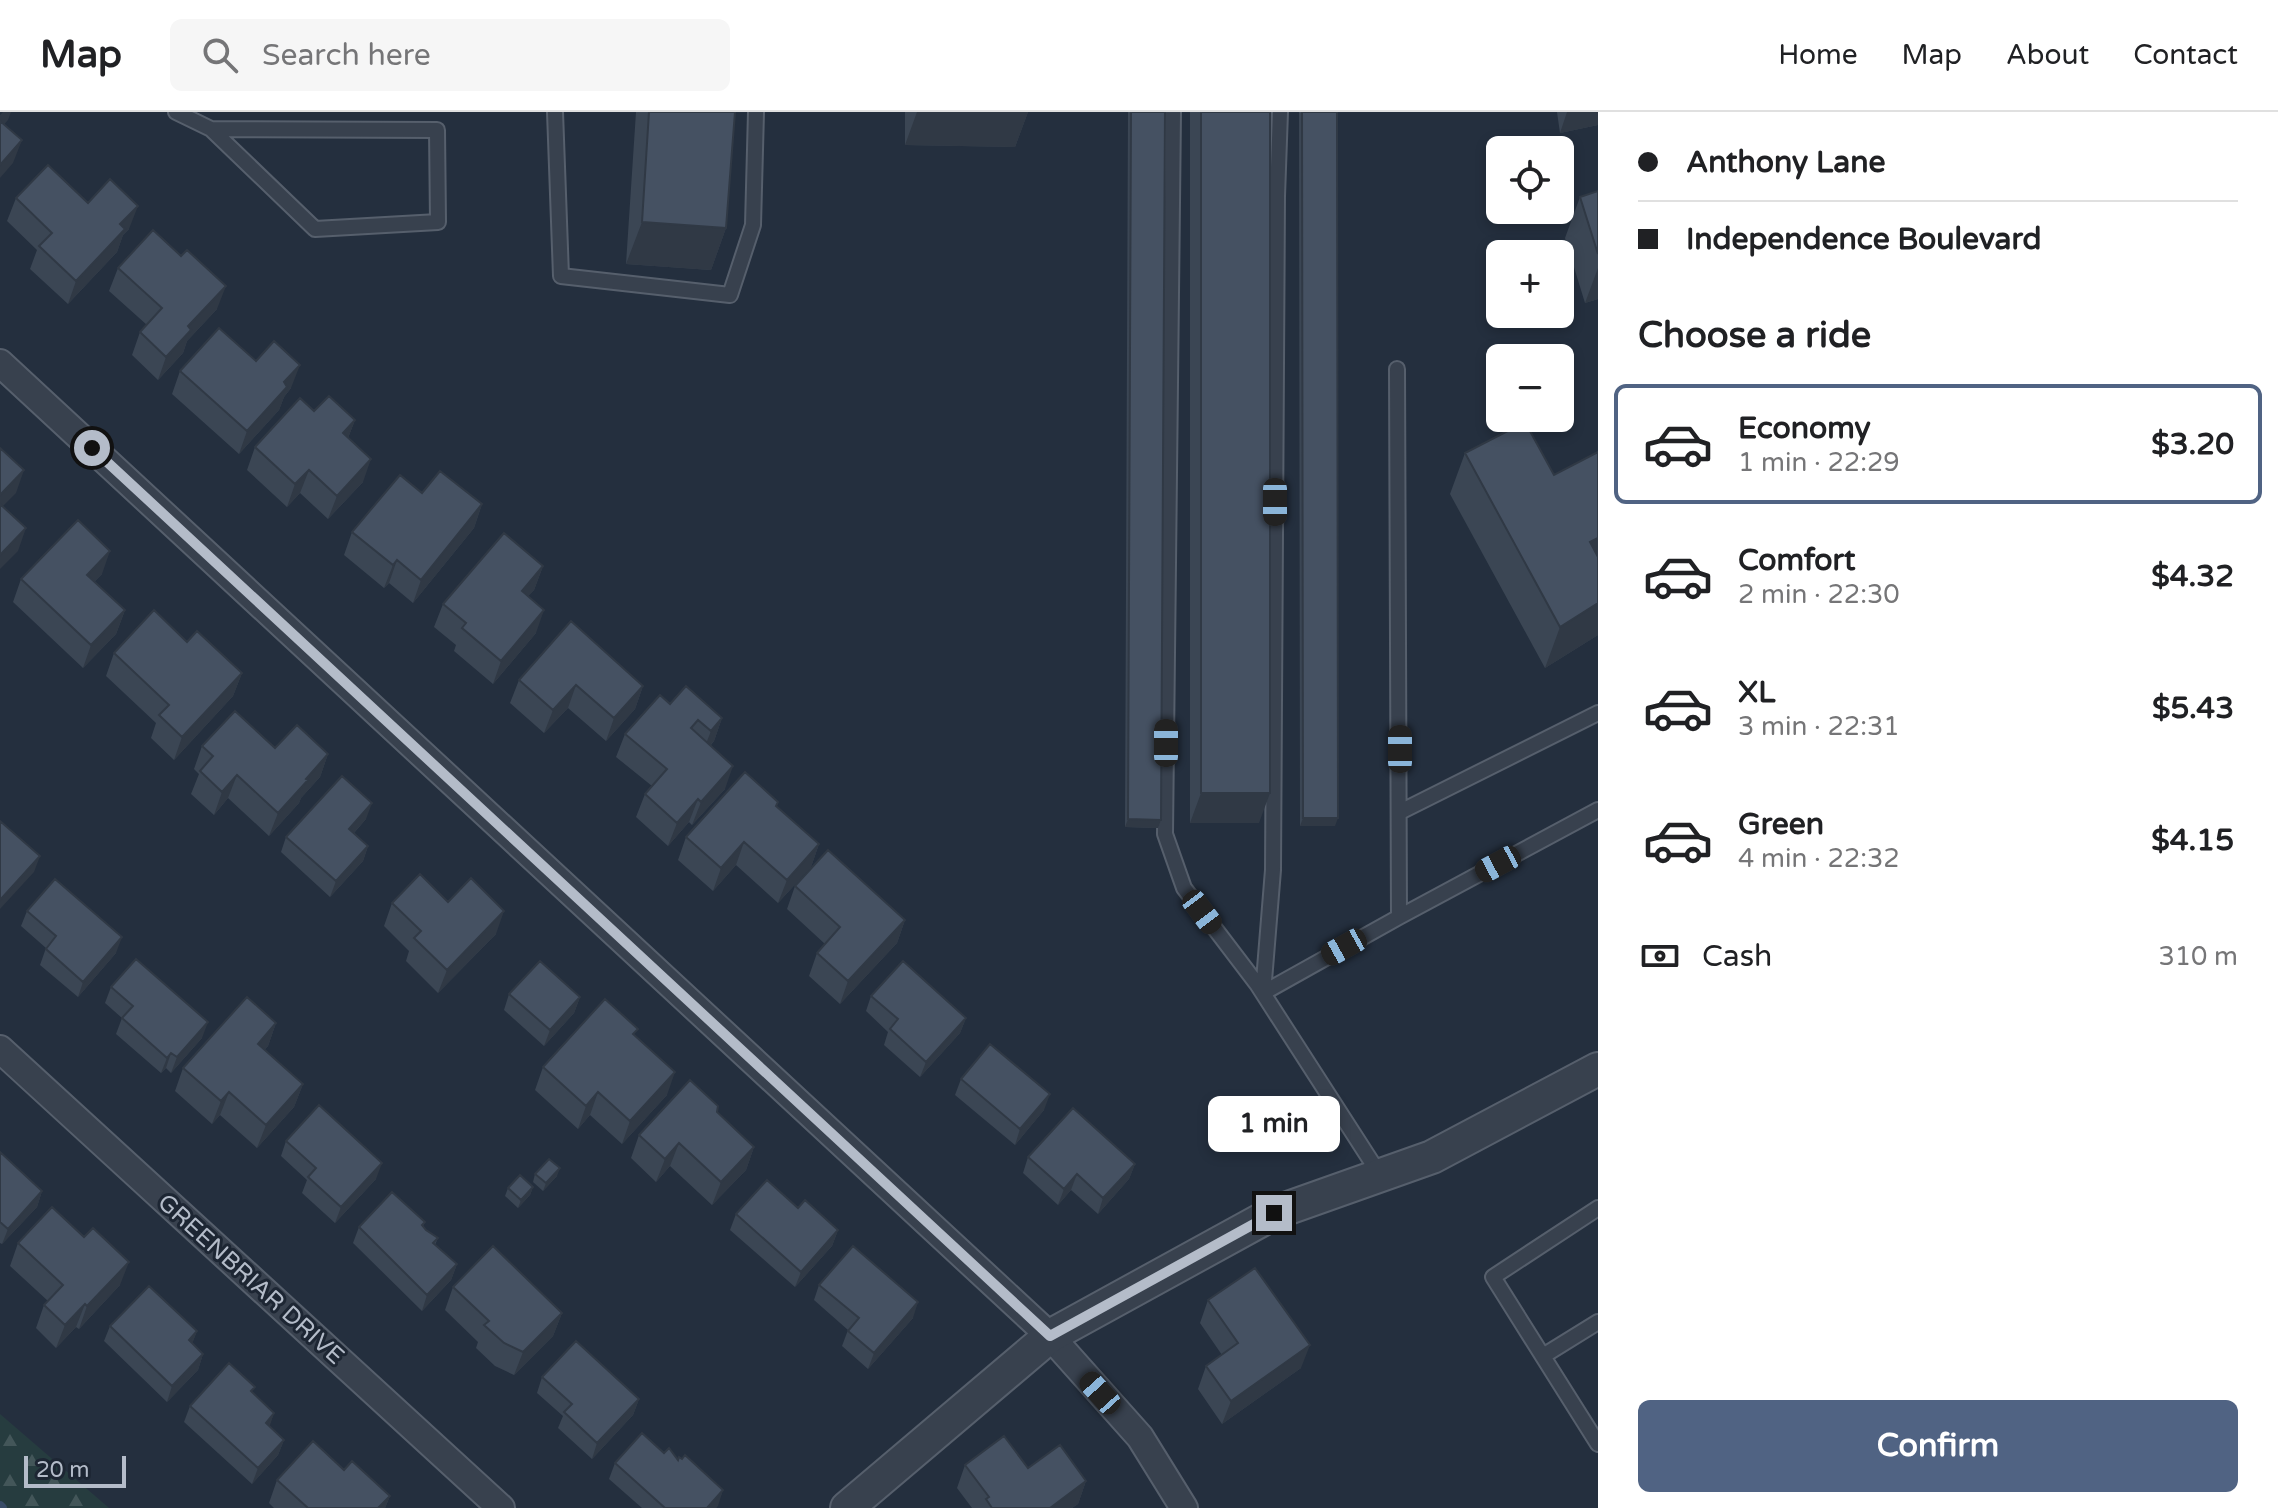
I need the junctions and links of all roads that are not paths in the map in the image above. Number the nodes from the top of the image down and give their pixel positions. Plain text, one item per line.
1 (176, 112) edge
2 (555, 112) edge
3 (756, 112) edge
4 (1173, 112) edge
5 (1280, 112) edge
6 (211, 129) junction
7 (0, 363) edge
8 (1397, 369) dead end
9 (1598, 713) edge
10 (1598, 810) edge
11 (1400, 812) junction
12 (1399, 917) junction
13 (1263, 993) junction
14 (0, 1049) edge
15 (1598, 1069) edge
16 (1380, 1176) junction
17 (1598, 1208) edge
18 (1598, 1322) edge
19 (1050, 1336) junction
20 (1543, 1356) junction
21 (1598, 1444) edge
22 (501, 1508) edge
23 (847, 1508) edge
24 (1184, 1508) edge

1 - 6 lane
2 - 3 lane
4 - 13 lane
5 - 13 lane
6 - 6 lane
7 - 19 street
8 - 11 lane
9 - 11 lane
10 - 12 lane
11 - 12 lane
12 - 13 lane
13 - 16 lane
14 - 22 street, GREENBRIAR DRIVE
15 - 16 street
16 - 19 street
17 - 20 lane
18 - 20 lane
19 - 23 street
19 - 24 street
20 - 21 lane

